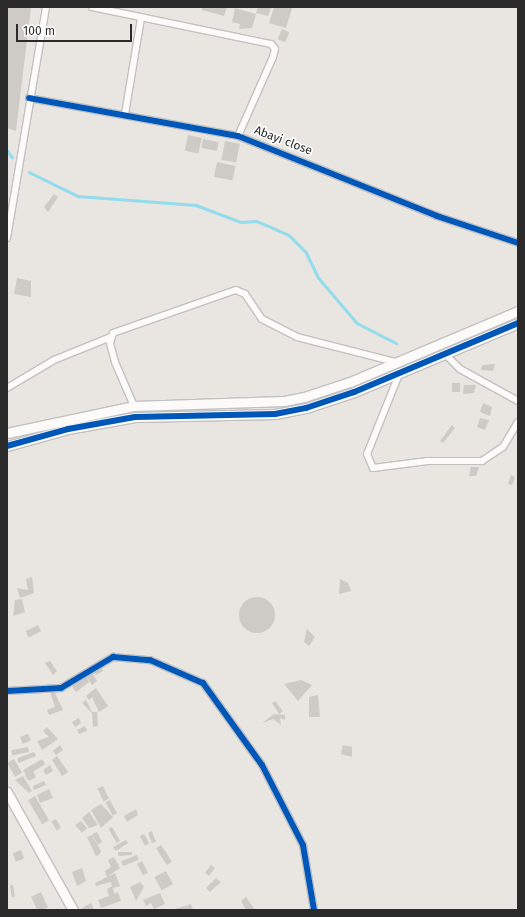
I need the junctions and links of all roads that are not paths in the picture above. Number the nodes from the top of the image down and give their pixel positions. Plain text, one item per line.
1 (46, 7) edge
2 (92, 7) edge
3 (141, 18) junction
4 (29, 98) junction
5 (125, 114) junction
6 (238, 136) junction
7 (7, 238) edge
8 (518, 243) edge
9 (518, 311) edge
10 (518, 323) edge
11 (111, 337) junction
12 (445, 354) junction
13 (395, 362) junction
14 (400, 372) junction
15 (7, 388) edge
16 (518, 401) edge
17 (134, 406) junction
18 (518, 422) edge
19 (7, 433) edge
20 (7, 446) edge
21 (7, 692) edge
22 (7, 792) edge
23 (73, 910) edge
24 (314, 910) edge

1 - 4 street
2 - 3 street
3 - 5 street
3 - 6 street
4 - 5 street, Abayi close
4 - 7 street
5 - 6 street, Abayi close
6 - 8 street, Abayi close
9 - 13 street
10 - 12 street
11 - 13 street
11 - 15 street
11 - 17 street
12 - 14 street
12 - 16 street
13 - 17 street
14 - 18 street
14 - 20 street
17 - 19 street
21 - 24 street
22 - 23 street

